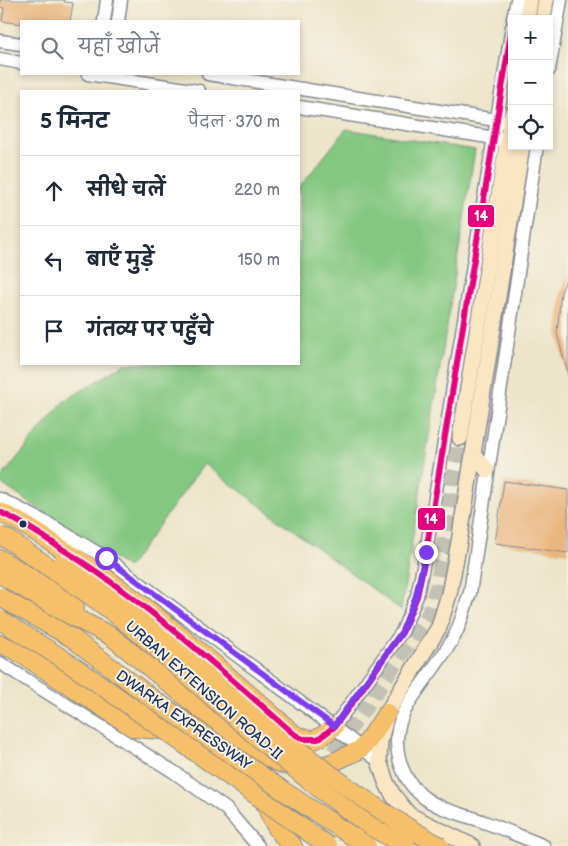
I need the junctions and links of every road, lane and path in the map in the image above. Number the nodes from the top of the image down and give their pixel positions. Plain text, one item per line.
1 (107, 0) edge
2 (121, 0) edge
3 (517, 0) edge
4 (530, 0) edge
5 (546, 0) edge
6 (561, 0) edge
7 (514, 15) edge
8 (528, 15) edge
9 (544, 15) edge
10 (104, 20) edge
11 (118, 20) edge
12 (0, 40) edge
13 (20, 44) edge
14 (0, 59) edge
15 (510, 60) edge
16 (551, 60) edge
17 (20, 62) edge
18 (215, 75) edge
19 (111, 76) edge
20 (193, 90) edge
21 (300, 107) edge
22 (507, 119) edge
23 (504, 139) edge
24 (521, 150) edge
25 (535, 150) edge
26 (460, 438) tunnel mouth
27 (473, 454) junction
28 (487, 470) junction
29 (0, 499) edge
30 (0, 512) edge
31 (0, 523) edge
32 (0, 536) edge
33 (0, 559) edge
34 (0, 574) edge
35 (0, 596) edge
36 (0, 620) edge
37 (111, 636) junction
38 (0, 644) edge
39 (0, 663) edge
40 (387, 714) junction
41 (334, 726) junction
42 (162, 730) junction
43 (235, 737) junction
44 (361, 748) junction
45 (289, 751) junction
46 (379, 761) junction
47 (258, 846) edge
48 (293, 846) edge
49 (328, 846) edge
50 (367, 846) edge
51 (406, 846) edge
52 (440, 846) edge
53 (472, 846) edge
54 (544, 846) edge

1 - 10 street
2 - 11 street
3 - 7 street
4 - 8 main road
5 - 9 main road
6 - 16 street
12 - 13 street
14 - 17 street
15 - 22 street
18 - 22 street
19 - 20 street
21 - 23 street
22 - 23 main road
23 - 26 main road
23 - 41 street
24 - 27 main road
25 - 28 street
27 - 28 main road
27 - 40 main road
28 - 54 street
29 - 41 street
30 - 45 highway
31 - 45 highway, bridge
32 - 45 highway, URBAN EXTENSION ROAD-II, bridge
33 - 37 highway, URBAN EXTENSION ROAD-II
34 - 37 highway
35 - 50 highway, DWARKA EXPRESSWAY, bridge
36 - 42 highway, DWARKA EXPRESSWAY, bridge
37 - 43 highway
38 - 42 highway
39 - 47 street
40 - 44 highway
40 - 46 main road
41 - 44 street
41 - 45 highway
42 - 49 highway, DWARKA EXPRESSWAY, bridge
43 - 45 highway
43 - 48 highway
44 - 45 highway
44 - 46 street
45 - 51 highway, URBAN EXTENSION ROAD-II, bridge
45 - 52 highway, bridge
46 - 53 main road

